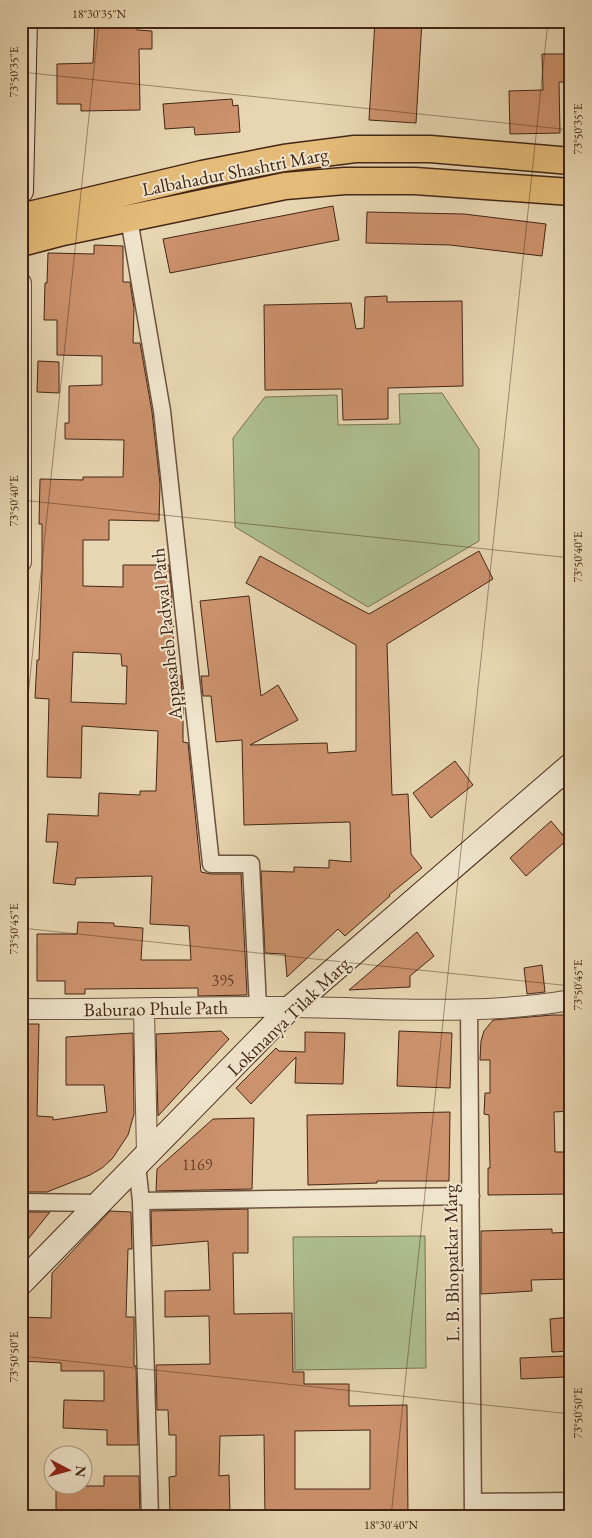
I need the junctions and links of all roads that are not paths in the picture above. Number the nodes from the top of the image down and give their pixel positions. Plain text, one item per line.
1 (25, 21) edge
2 (571, 161) edge
3 (21, 191) edge
4 (571, 192) edge
5 (21, 217) edge
6 (129, 219) junction
7 (21, 243) edge
8 (21, 283) edge
9 (21, 562) edge
10 (571, 765) edge
11 (571, 1000) edge
12 (258, 1007) junction
13 (292, 1007) junction
14 (21, 1009) edge
15 (144, 1009) junction
16 (469, 1009) junction
17 (142, 1160) junction
18 (471, 1196) junction
19 (141, 1201) junction
20 (21, 1202) edge
21 (98, 1203) junction
22 (21, 1283) edge
23 (571, 1501) edge
24 (473, 1510) edge
25 (150, 1517) edge

1 - 3 main road
2 - 5 main road, Lalbahadur Shashtri Marg
4 - 6 main road, Lalbahadur Shashtri Marg
6 - 7 main road, Lalbahadur Shashtri Marg
6 - 12 street, Appasaheb Padwal Path
8 - 9 street
10 - 13 main road, Lokmanya Tilak Marg
11 - 16 street, Baburao Phule Path
12 - 13 street, Baburao Phule Path
12 - 15 street, Baburao Phule Path
13 - 16 street, Baburao Phule Path
13 - 17 main road, Lokmanya Tilak Marg
14 - 15 street, Baburao Phule Path
15 - 17 street
16 - 18 street, L. B. Bhopatkar Marg
17 - 19 street
17 - 21 main road, Lokmanya Tilak Marg
18 - 19 street
18 - 24 street, L. B. Bhopatkar Marg
19 - 25 street
20 - 21 street
21 - 22 main road, Lokmanya Tilak Marg
23 - 24 street

